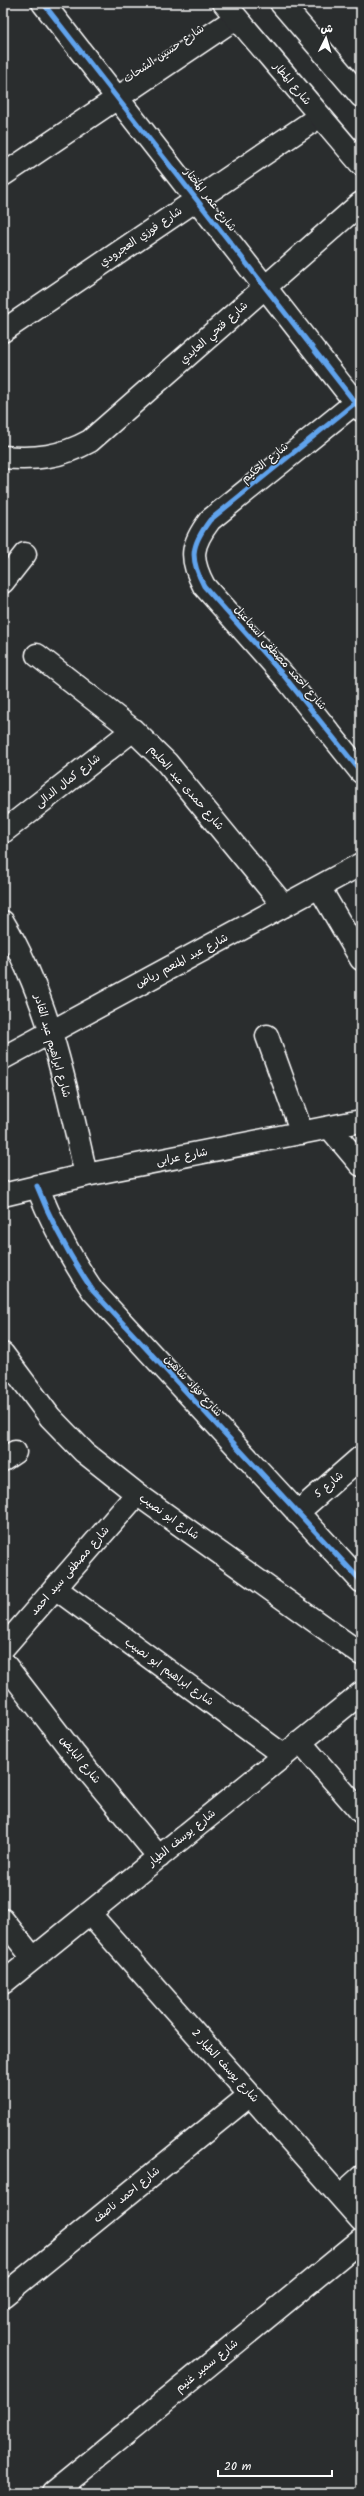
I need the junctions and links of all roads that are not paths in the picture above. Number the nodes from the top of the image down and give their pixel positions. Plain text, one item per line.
1 (43, 3) edge
2 (281, 3) edge
3 (230, 10) edge
4 (361, 96) edge
5 (117, 98) junction
6 (320, 116) junction
7 (361, 164) edge
8 (3, 175) edge
9 (196, 199) junction
10 (361, 203) edge
11 (265, 287) junction
12 (3, 331) edge
13 (359, 403) edge
14 (3, 458) edge
15 (192, 552) joint
16 (25, 554) dead end
17 (3, 582) edge
18 (37, 655) dead end
19 (133, 730) junction
20 (361, 772) edge
21 (3, 832) edge
22 (361, 864) edge
23 (319, 887) junction
24 (284, 906) junction
25 (3, 922) edge
26 (361, 959) edge
27 (49, 1033) junction
28 (267, 1036) dead end
29 (3, 1058) edge
30 (361, 1121) edge
31 (330, 1128) junction
32 (302, 1133) junction
33 (361, 1165) edge
34 (86, 1175) junction
35 (37, 1186) junction
36 (3, 1195) edge
37 (3, 1354) edge
38 (361, 1456) edge
39 (137, 1494) junction
40 (297, 1513) junction
41 (361, 1581) edge
42 (55, 1588) junction
43 (3, 1648) edge
44 (361, 1654) edge
45 (3, 1662) edge
46 (361, 1693) edge
47 (300, 1742) junction
48 (283, 1755) junction
49 (361, 1812) edge
50 (158, 1856) junction
51 (89, 1913) junction
52 (3, 1920) edge
53 (33, 1958) junction
54 (3, 1982) edge
55 (250, 2095) junction
56 (361, 2177) edge
57 (340, 2196) junction
58 (361, 2220) edge
59 (361, 2240) edge
60 (3, 2296) edge
61 (53, 2493) edge

1 - 5 street, شارع عمر المختار
2 - 4 street
3 - 5 street, شارع حسين الشحات
3 - 6 street, شارع المطار
5 - 8 street, شارع حسين الشحات
5 - 9 street, شارع عمر المختار
6 - 7 street, شارع المطار
6 - 9 street, شارع فوزي العجرودي
9 - 11 street, شارع عمر المختار
9 - 12 street, شارع فوزي العجرودي
10 - 11 street, شارع فتحي العايدي
11 - 13 street, شارع عمر المختار
11 - 14 street, شارع فتحي العايدي
13 - 15 street, شارع الحكيم
15 - 20 street, شارع احمد مصطفى اسماعيل
16 - 17 street
18 - 19 street, شارع حمدى عبد الحليم
19 - 21 street, شارع كمال الدالى
19 - 24 street, شارع حمدى عبد الحليم
22 - 23 street, شارع عبد المنعم رياض
23 - 24 street, شارع عبد المنعم رياض
23 - 26 street
24 - 27 street, شارع عبد المنعم رياض
25 - 27 street, شارع ابراهيم عبد القادر
27 - 29 street, شارع عبد المنعم رياض
27 - 34 street, شارع ابراهيم عبد القادر
28 - 32 street
30 - 31 street, شارع عرابى
31 - 32 street, شارع عرابى
31 - 33 street
32 - 34 street, شارع عرابى
34 - 35 street, شارع عرابى
35 - 36 street, شارع عرابى
35 - 40 street, شارع فؤاد شاهين
37 - 39 street, شارع ابو نصيب
38 - 40 street, شارع 5
39 - 42 street, شارع مصطفى سيد احمد
39 - 44 street, شارع ابو نصيب
40 - 41 street, شارع فؤاد شاهين
42 - 43 street, شارع مصطفى سيد احمد
42 - 48 street, شارع ابراهيم ابو نصيب
45 - 50 street, شارع البايض
46 - 47 street, شارع يوسف الطيار
47 - 48 street, شارع يوسف الطيار
47 - 49 street
48 - 50 street, شارع يوسف الطيار
50 - 51 street, شارع يوسف الطيار
51 - 53 street, شارع يوسف الطيار
51 - 55 street, شارع يوسف الطيار 2
52 - 53 street
53 - 54 street, شارع يوسف الطيار
55 - 57 street, شارع يوسف الطيار 2
55 - 60 street, شارع احمد ناصف
56 - 57 street
57 - 58 street, شارع يوسف الطيار 2
59 - 61 street, شارع سمير غنيم

